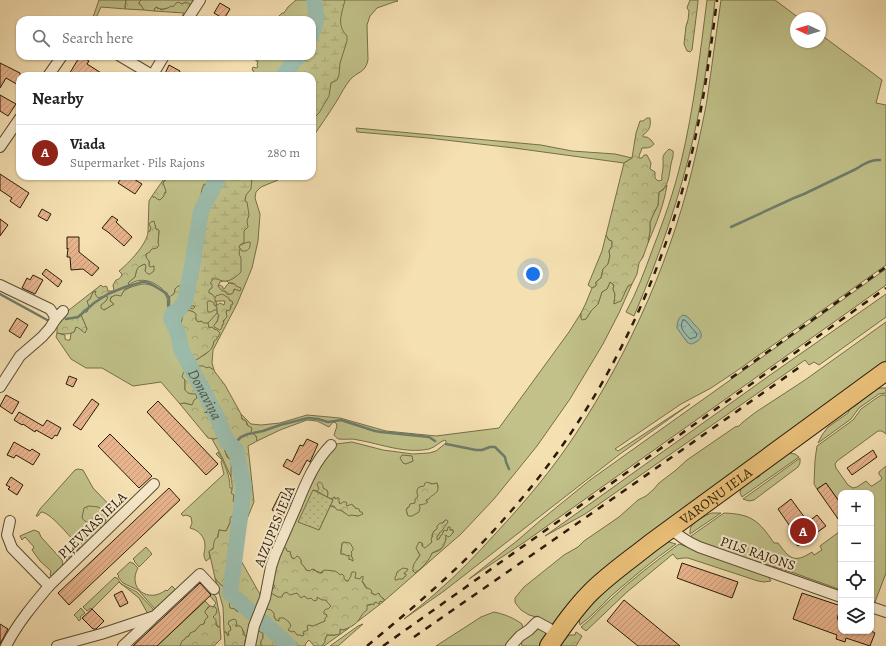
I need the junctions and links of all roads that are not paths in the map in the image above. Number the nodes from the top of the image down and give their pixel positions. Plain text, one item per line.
1 (200, 0) edge
2 (190, 16) edge
3 (59, 60) edge
4 (126, 60) edge
5 (162, 60) edge
6 (51, 72) edge
7 (146, 72) edge
8 (154, 72) edge
9 (16, 124) edge
10 (0, 147) edge
11 (0, 286) edge
12 (63, 311) dead end
13 (55, 320) junction
14 (886, 371) edge
15 (0, 386) edge
16 (331, 445) dead end
17 (154, 484) dead end
18 (10, 521) dead end
19 (671, 528) junction
20 (49, 586) junction
21 (214, 589) dead end
22 (838, 596) edge
23 (874, 608) edge
24 (886, 612) edge
25 (155, 616) junction
26 (553, 640) edge
27 (76, 644) edge
28 (6, 646) edge
29 (57, 646) edge
30 (123, 646) edge
31 (250, 646) edge
32 (511, 646) edge

1 - 2 street
3 - 6 street
4 - 7 street
5 - 8 street
9 - 10 street
11 - 13 street
12 - 13 street
13 - 15 street
14 - 19 highway, VAROŅU IELA
16 - 31 street, AIZUPES IELA
17 - 20 street, PĻEVNAS IELA
18 - 20 street
19 - 22 street, PILS RAJONS
19 - 26 highway, VAROŅU IELA
20 - 28 street, PĻEVNAS IELA
21 - 25 street
23 - 24 street
25 - 27 street
25 - 30 street
26 - 32 street, VAROŅU IELA
27 - 29 street

